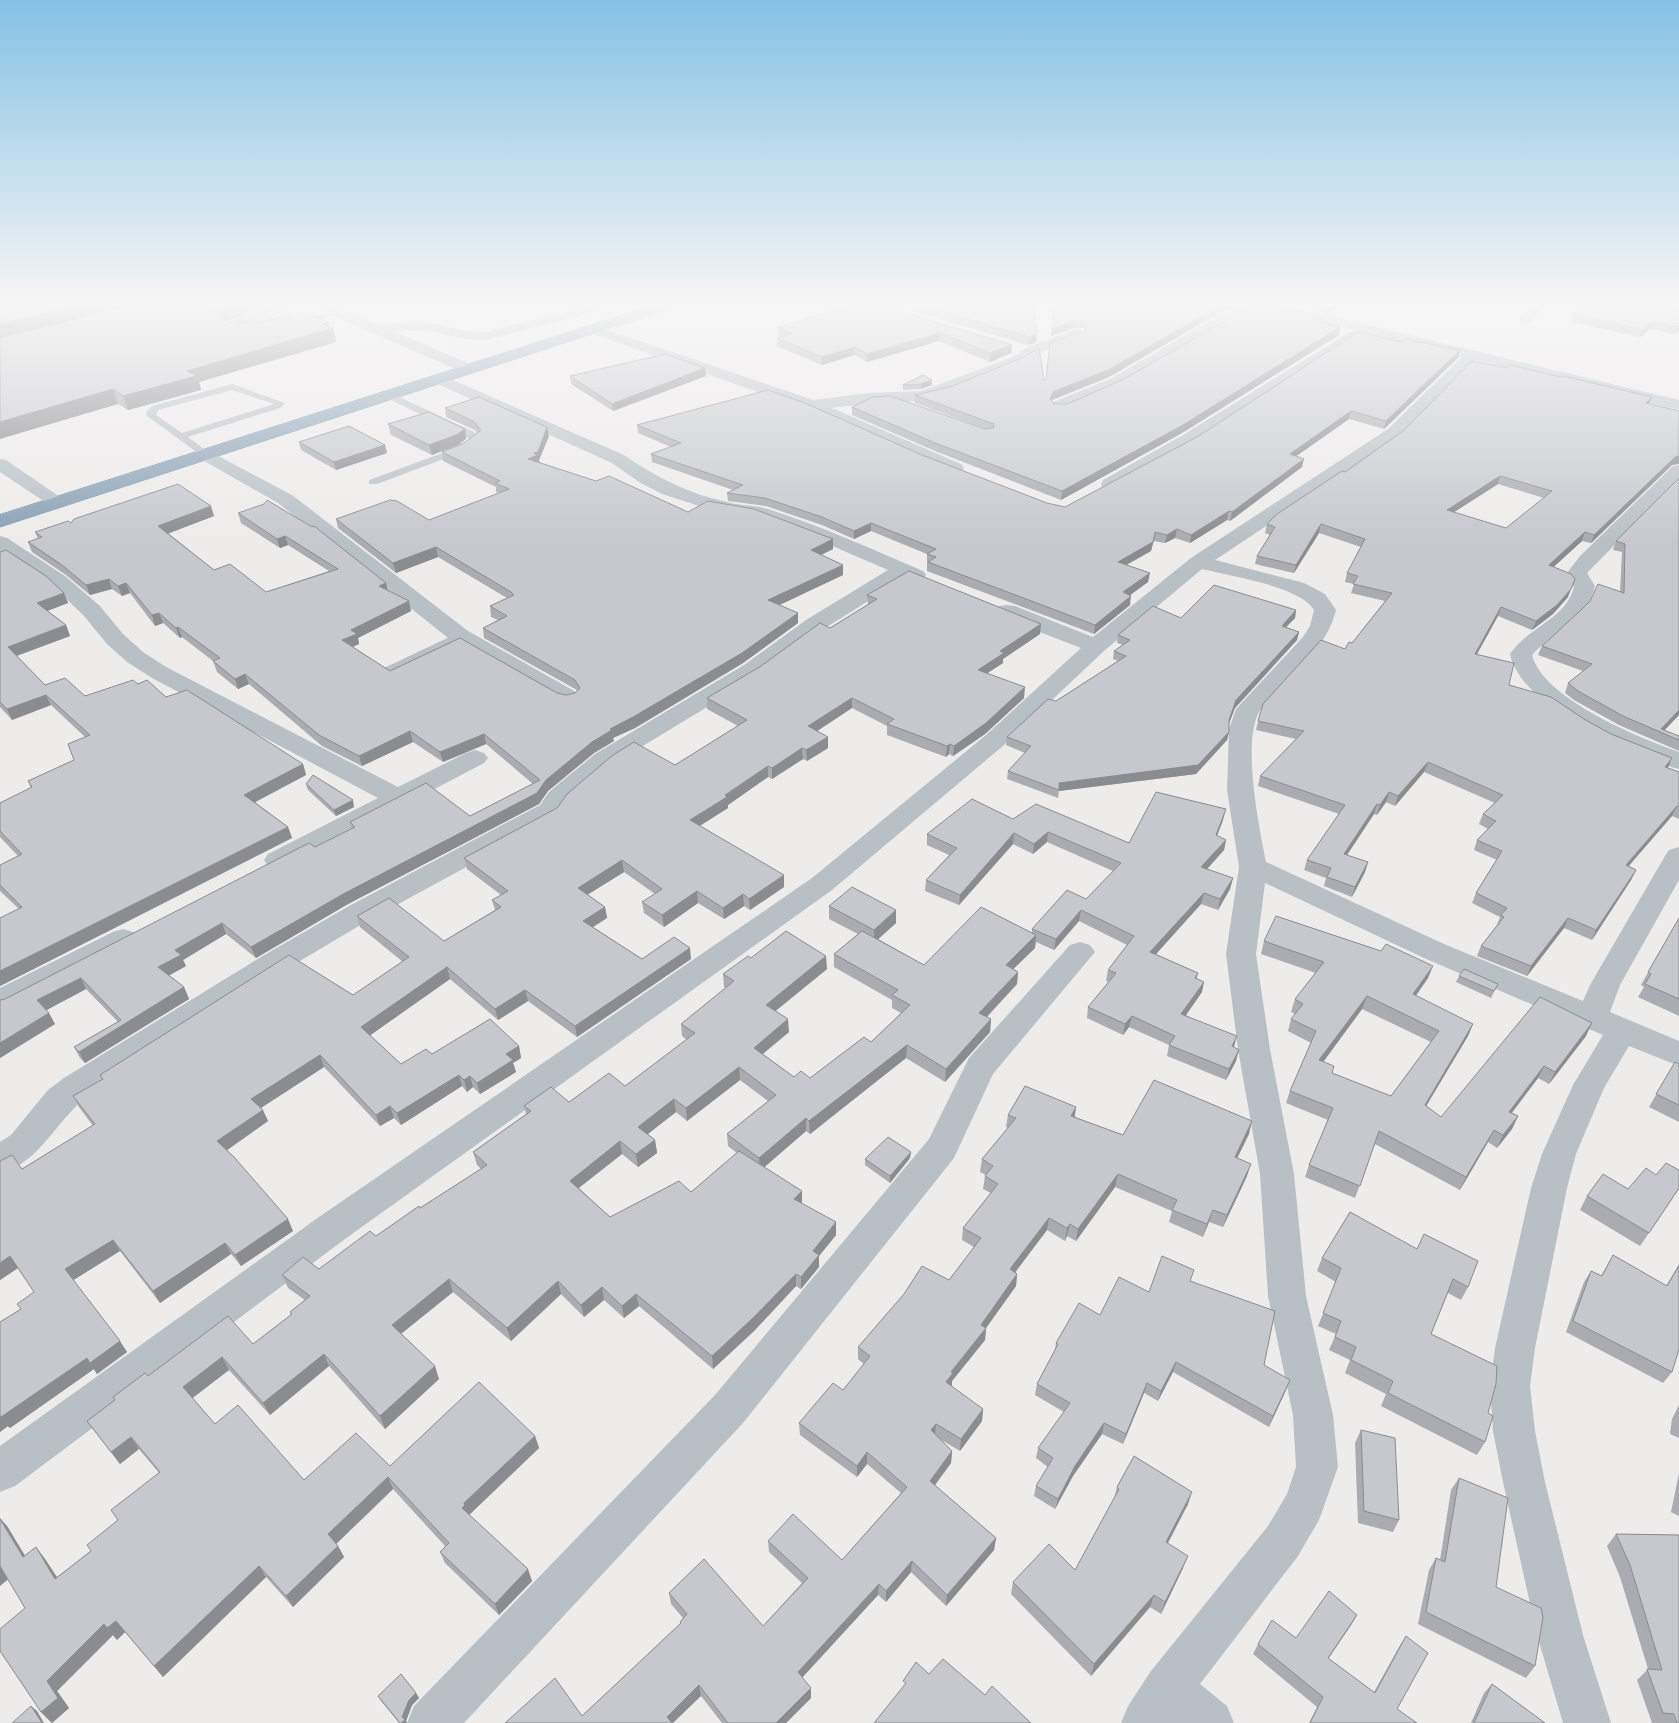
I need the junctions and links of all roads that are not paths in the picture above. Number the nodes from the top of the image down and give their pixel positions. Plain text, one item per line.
1 (427, 382) edge
2 (446, 382) edge
3 (745, 382) edge
4 (959, 382) edge
5 (1115, 382) edge
6 (1278, 382) edge
7 (1445, 382) edge
8 (1585, 382) edge
9 (388, 395) junction
10 (884, 397) junction
11 (1679, 405) edge
12 (812, 406) junction
13 (1059, 406) edge
14 (908, 407) edge
15 (182, 436) junction
16 (206, 454) junction
17 (0, 464) edge
18 (1679, 470) edge
19 (972, 475) edge
20 (374, 482) dead end
21 (1097, 491) edge
22 (58, 502) junction
23 (0, 521) edge
24 (0, 542) edge
25 (1198, 562) junction
26 (903, 570) junction
27 (931, 581) edge
28 (986, 603) edge
29 (460, 636) junction
30 (1096, 646) junction
31 (388, 669) edge
32 (568, 697) edge
33 (475, 758) dead end
34 (1679, 761) edge
35 (399, 798) junction
36 (1253, 867) junction
37 (1675, 869) edge
38 (257, 871) edge
39 (142, 929) edge
40 (1080, 952) dead end
41 (0, 1001) edge
42 (1608, 1023) junction
43 (1679, 1054) edge
44 (0, 1160) edge
45 (0, 1470) edge
46 (1157, 1706) edge
47 (432, 1723) edge
48 (1210, 1723) edge
49 (1586, 1723) edge

1 - 9 highway
2 - 26 street
3 - 12 street
4 - 10 street
5 - 13 street
6 - 21 street
7 - 25 street
8 - 11 street
9 - 16 highway
9 - 20 lane
10 - 12 street
10 - 14 lane
12 - 19 street
15 - 15 lane
15 - 16 lane
16 - 22 highway
16 - 29 street
17 - 22 street
18 - 34 street
22 - 23 highway
24 - 35 street
25 - 30 street
25 - 36 street
26 - 27 street
26 - 44 street
28 - 30 street
29 - 31 lane
29 - 32 street
30 - 45 street
33 - 35 street
35 - 38 street
36 - 42 street
36 - 46 street
37 - 42 street
39 - 41 street
40 - 47 street
42 - 43 street
42 - 49 street
46 - 48 street

